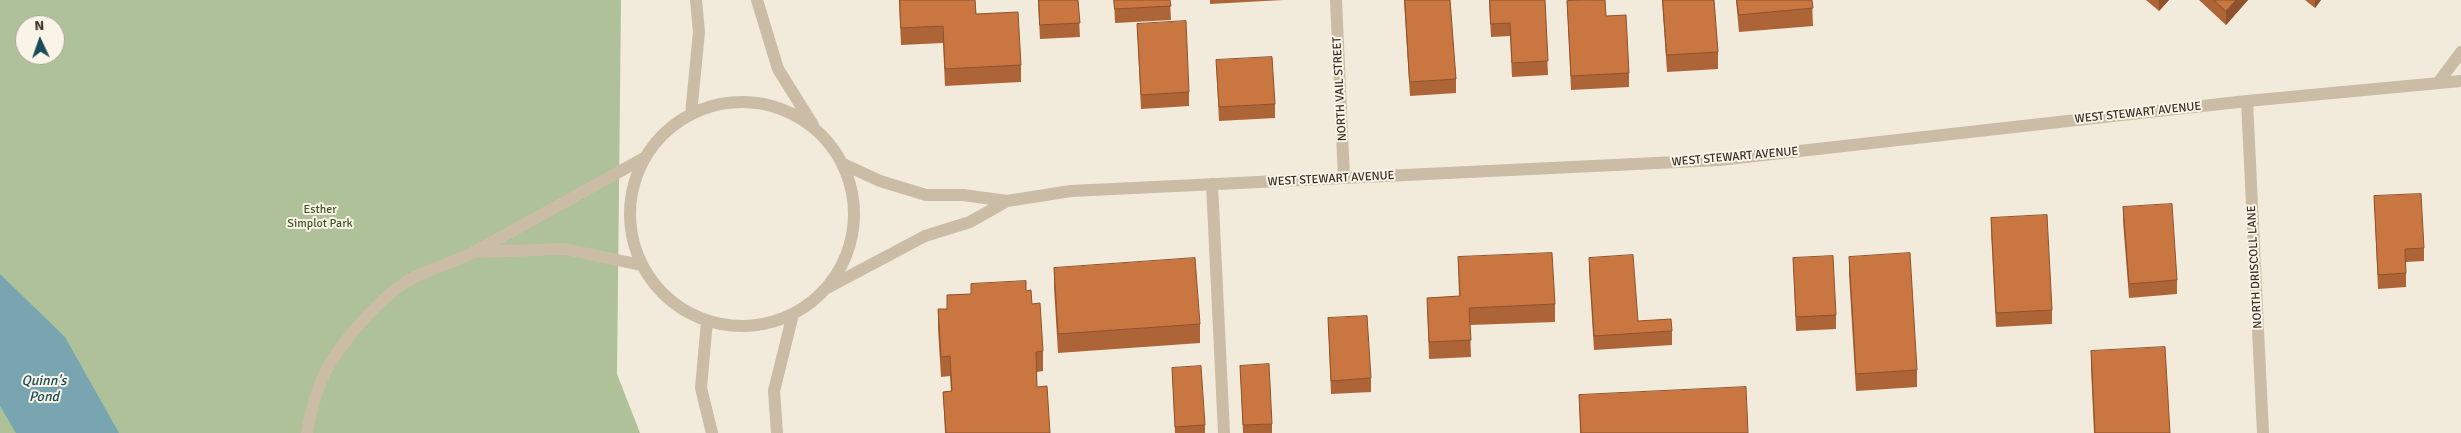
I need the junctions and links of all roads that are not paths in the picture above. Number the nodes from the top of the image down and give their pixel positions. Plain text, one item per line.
1 (696, 0) edge
2 (758, 0) edge
3 (1336, 0) edge
4 (2461, 52) edge
5 (2461, 81) edge
6 (2438, 83) junction
7 (2247, 101) junction
8 (691, 114) junction
9 (816, 129) junction
10 (644, 158) junction
11 (843, 164) junction
12 (1344, 178) junction
13 (1212, 184) junction
14 (1007, 201) junction
15 (475, 252) junction
16 (641, 265) junction
17 (827, 288) junction
18 (793, 314) junction
19 (707, 321) junction
20 (307, 433) edge
21 (712, 433) edge
22 (777, 433) edge
23 (1224, 433) edge
24 (2264, 433) edge

1 - 8 street
2 - 9 street
3 - 12 street, NORTH VAIL STREET
4 - 6 street
5 - 6 street, WEST STEWART AVENUE
6 - 7 street, WEST STEWART AVENUE
7 - 12 street, WEST STEWART AVENUE
7 - 24 street, NORTH DRISCOLL LANE
8 - 9 street
8 - 10 street
9 - 11 street
10 - 15 street
10 - 16 street
11 - 14 street, WEST STEWART AVENUE
11 - 17 street
12 - 13 street, WEST STEWART AVENUE
13 - 14 street, WEST STEWART AVENUE
13 - 23 street
14 - 17 street, WEST STEWART AVENUE
15 - 16 street
15 - 20 street
16 - 19 street
17 - 18 street
18 - 19 street
18 - 22 street
19 - 21 street

